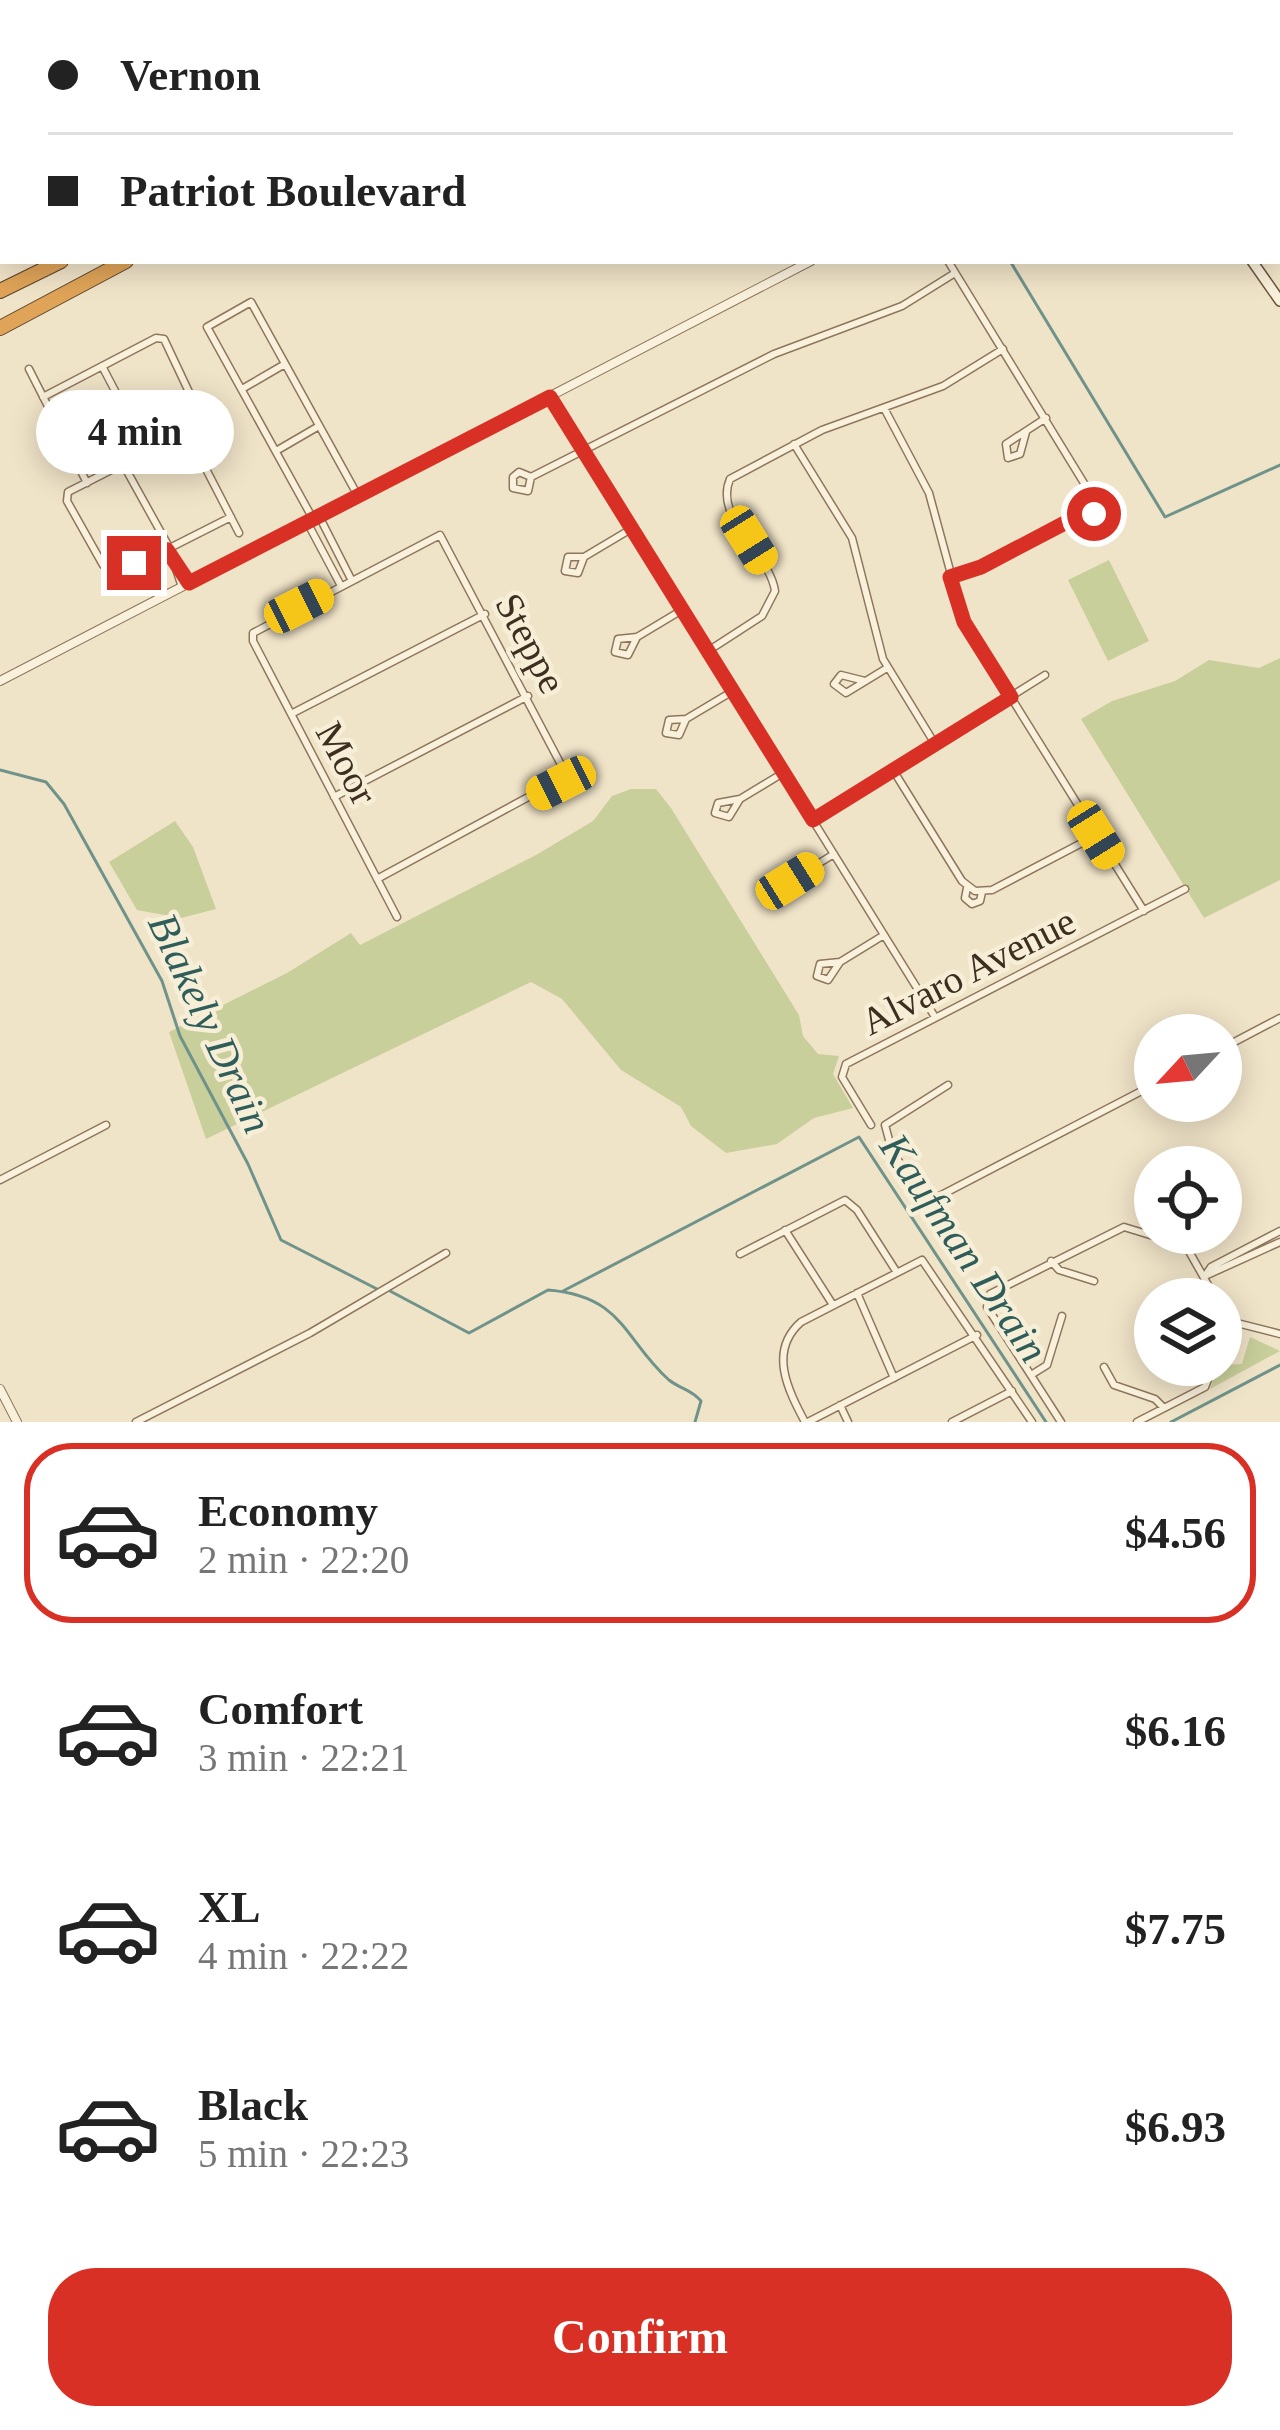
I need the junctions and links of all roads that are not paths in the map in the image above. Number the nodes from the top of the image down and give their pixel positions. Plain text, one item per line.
1 (55, 264) edge
2 (120, 264) edge
3 (949, 264) edge
4 (1254, 264) edge
5 (791, 266) edge
6 (952, 275) junction
7 (0, 291) edge
8 (1280, 301) edge
9 (0, 328) edge
10 (1003, 349) junction
11 (285, 364) junction
12 (102, 367) junction
13 (29, 370) dead end
14 (242, 389) junction
15 (43, 397) junction
16 (550, 397) junction
17 (884, 408) junction
18 (1046, 418) junction
19 (320, 426) junction
20 (179, 430) junction
21 (1026, 432) junction
22 (794, 444) junction
23 (276, 451) junction
24 (147, 452) junction
25 (584, 452) junction
26 (123, 464) junction
27 (532, 477) dead end
28 (87, 483) junction
29 (1089, 488) junction
30 (358, 496) junction
31 (1080, 515) junction
32 (231, 517) junction
33 (313, 519) junction
34 (631, 529) junction
35 (239, 533) dead end
36 (169, 554) junction
37 (584, 557) dead end
38 (950, 577) junction
39 (351, 579) junction
40 (340, 584) junction
41 (186, 585) junction
42 (682, 610) junction
43 (485, 614) junction
44 (638, 638) dead end
45 (708, 651) junction
46 (887, 668) junction
47 (1045, 675) dead end
48 (0, 681) edge
49 (865, 681) junction
50 (733, 691) junction
51 (1014, 695) junction
52 (528, 696) junction
53 (291, 714) junction
54 (686, 719) dead end
55 (934, 744) junction
56 (893, 770) junction
57 (783, 772) junction
58 (334, 797) junction
59 (740, 800) dead end
60 (813, 820) junction
61 (1096, 835) junction
62 (834, 854) junction
63 (377, 879) junction
64 (790, 881) dead end
65 (967, 886) junction
66 (1185, 889) dead end
67 (982, 892) junction
68 (1144, 910) junction
69 (397, 917) dead end
70 (884, 934) junction
71 (840, 962) dead end
72 (935, 1017) junction
73 (1280, 1018) edge
74 (1242, 1038) edge
75 (948, 1085) dead end
76 (1134, 1095) edge
77 (106, 1125) dead end
78 (872, 1126) dead end
79 (0, 1180) edge
80 (785, 1230) junction
81 (1134, 1231) edge
82 (1280, 1231) edge
83 (1280, 1242) edge
84 (1242, 1250) joint
85 (446, 1253) dead end
86 (740, 1254) dead end
87 (1191, 1254) edge
88 (1236, 1254) edge
89 (1246, 1260) junction
90 (1051, 1261) junction
91 (896, 1271) junction
92 (1204, 1276) junction
93 (1094, 1281) dead end
94 (856, 1292) junction
95 (832, 1305) junction
96 (1062, 1316) dead end
97 (1242, 1324) edge
98 (1280, 1334) edge
99 (977, 1335) junction
100 (1104, 1367) dead end
101 (1031, 1375) junction
102 (894, 1378) junction
103 (1205, 1386) edge
104 (0, 1389) edge
105 (1012, 1391) junction
106 (840, 1406) junction
107 (1164, 1408) junction
108 (17, 1422) edge
109 (136, 1422) edge
110 (806, 1422) edge
111 (848, 1422) edge
112 (952, 1422) edge
113 (1031, 1422) edge
114 (1061, 1422) edge
115 (1137, 1422) edge

1 - 7 highway
2 - 9 highway
3 - 6 street
4 - 8 main road
5 - 16 street
6 - 10 street
6 - 25 street
10 - 17 street
10 - 18 street
11 - 14 street
11 - 14 street
11 - 19 street
12 - 15 street
12 - 20 street
12 - 24 street
13 - 15 street
14 - 23 street
15 - 28 street
16 - 25 street
16 - 30 street
17 - 22 street
17 - 38 street
18 - 21 street
18 - 29 street
19 - 23 street
19 - 30 street
20 - 24 street
20 - 32 street
21 - 21 street
22 - 45 street
22 - 46 street
23 - 33 street
24 - 26 street
25 - 27 street
25 - 34 street
26 - 28 street
26 - 36 street
28 - 36 street
29 - 31 street
29 - 31 street
30 - 33 street
31 - 38 street
32 - 35 street
32 - 36 street
33 - 39 street
33 - 40 street
33 - 41 street
34 - 37 street
34 - 42 street
36 - 41 street
38 - 51 street
39 - 40 street
39 - 43 street, Steppe
40 - 53 street, Moor
41 - 48 street
42 - 44 street
42 - 45 street
43 - 52 street, Steppe
43 - 53 street
45 - 50 street
46 - 49 street
46 - 55 street
47 - 51 street
49 - 49 street
50 - 54 street
50 - 57 street
51 - 55 street
51 - 61 street
52 - 58 street
52 - 63 street, Steppe
53 - 58 street, Moor
55 - 56 street
56 - 60 street
56 - 65 street
57 - 59 street
57 - 60 street
58 - 63 street, Moor
60 - 62 street
61 - 67 street
61 - 68 street
62 - 64 street
62 - 70 street
63 - 69 street, Moor
65 - 67 street
65 - 67 street
66 - 68 street, Alvaro Avenue
68 - 72 street, Alvaro Avenue
70 - 71 street
70 - 72 street
72 - 78 street, Alvaro Avenue
73 - 74 street
75 - 76 street
77 - 79 street
80 - 86 street
80 - 91 street
80 - 95 street
81 - 90 street
82 - 84 street
83 - 89 street
84 - 89 street
85 - 109 street
87 - 92 street
88 - 92 street
89 - 92 street
90 - 93 street
90 - 101 street
91 - 94 street
91 - 99 street
94 - 95 street
94 - 102 street
95 - 110 street
96 - 101 street
97 - 98 street
99 - 102 street
99 - 105 street
100 - 107 street
101 - 114 street
102 - 106 street
103 - 107 street
104 - 108 street
105 - 112 street
105 - 113 street
106 - 110 street
106 - 111 street
107 - 115 street

